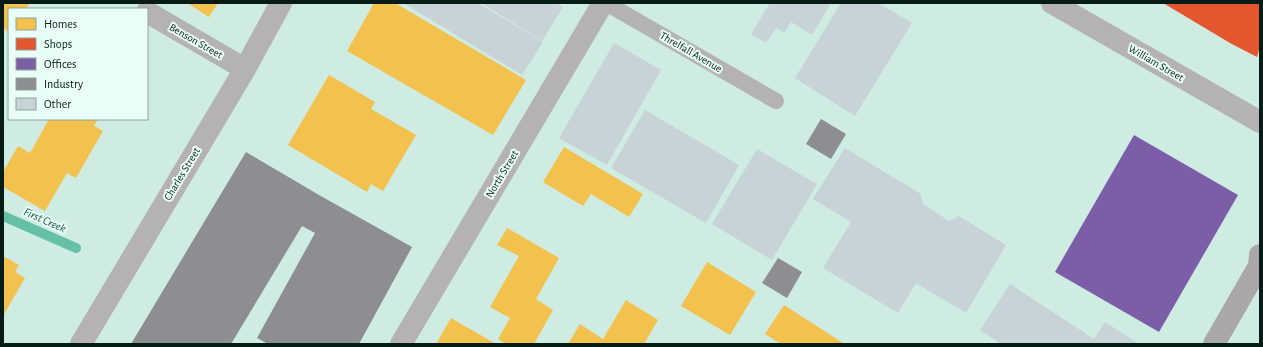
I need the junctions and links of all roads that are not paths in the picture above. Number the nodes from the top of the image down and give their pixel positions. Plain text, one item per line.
1 (281, 3) edge
2 (605, 3) edge
3 (1052, 3) edge
4 (148, 13) edge
5 (245, 69) junction
6 (776, 101) dead end
7 (1260, 122) edge
8 (1260, 262) edge
9 (81, 344) edge
10 (401, 344) edge
11 (1214, 344) edge

1 - 5 street, Charles Street
2 - 6 lane, Threlfall Avenue
2 - 10 street, North Street
3 - 7 street, William Street
4 - 5 street, Benson Street
5 - 9 street, Charles Street
8 - 11 main road

